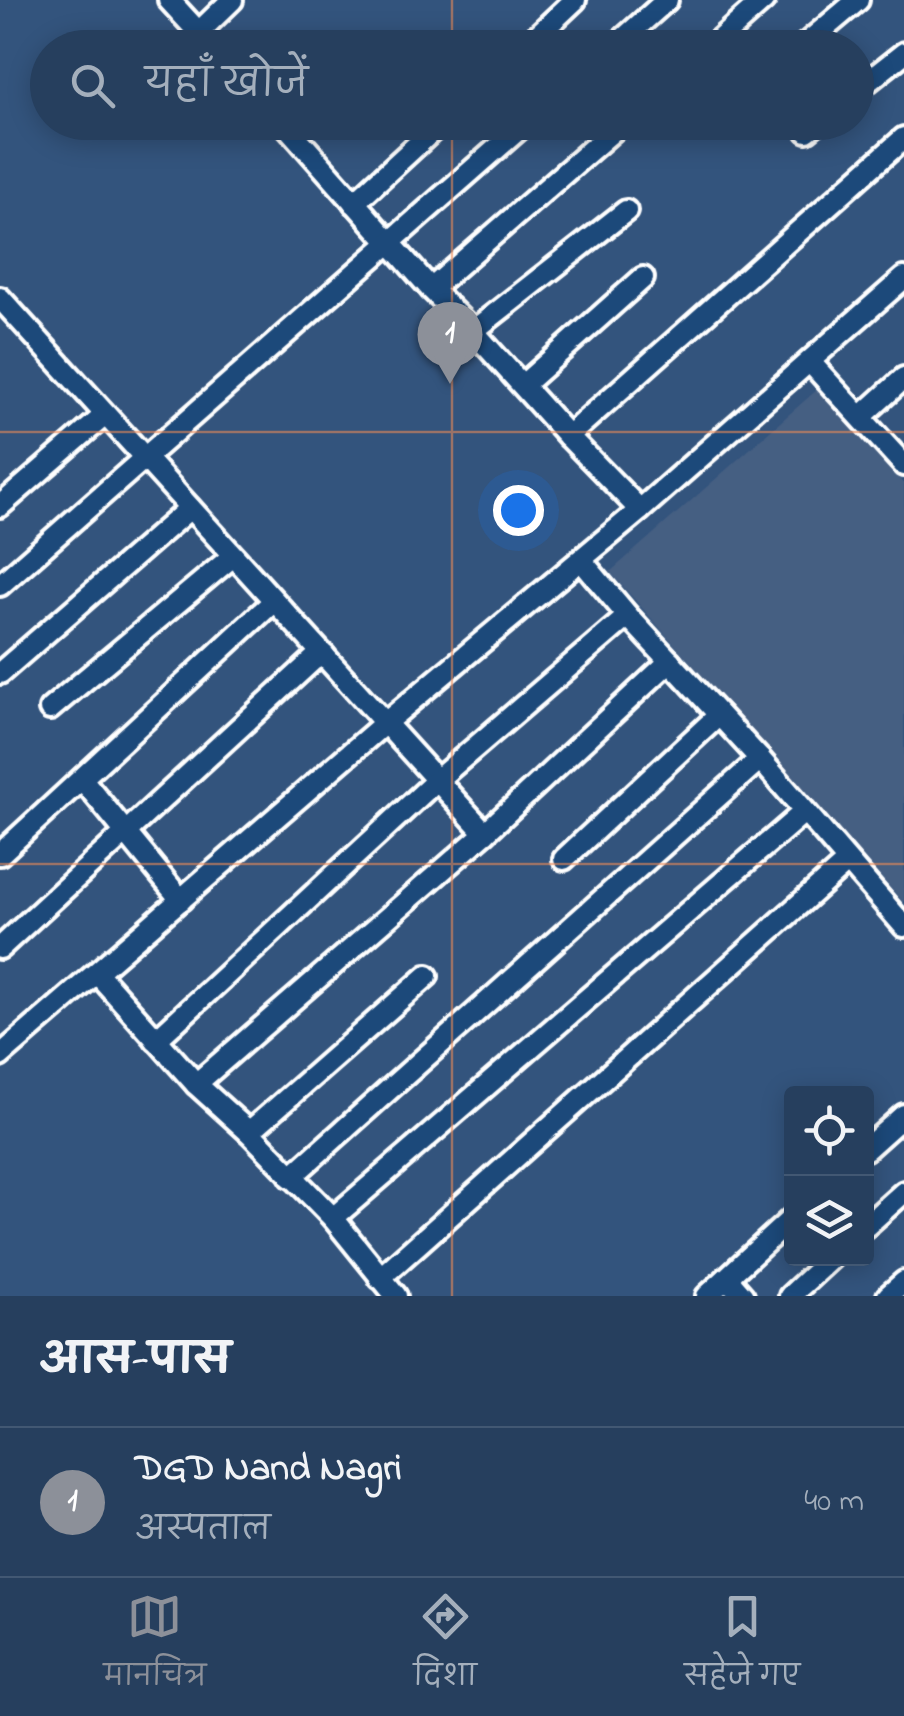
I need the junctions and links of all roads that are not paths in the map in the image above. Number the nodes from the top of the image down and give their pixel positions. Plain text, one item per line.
1 (169, 0) edge
2 (232, 0) edge
3 (576, 0) edge
4 (667, 0) edge
5 (764, 0) edge
6 (858, 0) edge
7 (197, 30) edge
8 (212, 30) edge
9 (544, 30) edge
10 (633, 30) edge
11 (730, 30) edge
12 (822, 30) edge
13 (904, 53) edge
14 (874, 77) edge
15 (904, 138) edge
16 (299, 140) edge
17 (422, 140) edge
18 (507, 140) edge
19 (602, 140) edge
20 (354, 203) junction
21 (626, 210) dead end
22 (390, 243) junction
23 (643, 278) dead end
24 (904, 278) edge
25 (431, 289) junction
26 (0, 298) edge
27 (473, 331) junction
28 (810, 362) junction
29 (904, 378) edge
30 (523, 385) junction
31 (106, 415) junction
32 (861, 418) junction
33 (568, 436) junction
34 (145, 458) junction
35 (903, 461) edge
36 (0, 506) edge
37 (190, 508) junction
38 (640, 510) junction
39 (233, 556) junction
40 (581, 560) junction
41 (0, 586) edge
42 (274, 601) junction
43 (628, 616) junction
44 (324, 655) junction
45 (670, 661) junction
46 (0, 673) edge
47 (50, 709) dead end
48 (719, 715) junction
49 (385, 723) junction
50 (760, 759) junction
51 (82, 778) junction
52 (437, 780) junction
53 (804, 812) junction
54 (126, 832) junction
55 (485, 833) junction
56 (0, 854) edge
57 (564, 859) dead end
58 (847, 862) junction
59 (181, 900) junction
60 (904, 926) edge
61 (0, 948) edge
62 (96, 972) junction
63 (427, 976) dead end
64 (156, 1040) junction
65 (0, 1056) edge
66 (196, 1084) junction
67 (904, 1114) edge
68 (248, 1132) junction
69 (874, 1142) edge
70 (292, 1177) junction
71 (904, 1192) edge
72 (332, 1218) junction
73 (874, 1219) edge
74 (784, 1225) edge
75 (822, 1266) edge
76 (380, 1278) junction
77 (726, 1278) junction
78 (904, 1282) edge
79 (396, 1296) edge
80 (707, 1296) edge
81 (744, 1296) edge
82 (790, 1296) edge
83 (888, 1296) edge

1 - 7 street
2 - 8 street
3 - 9 street
4 - 10 street
5 - 11 street
6 - 12 street
13 - 14 street
15 - 33 street
16 - 20 street
17 - 20 street
18 - 22 street
19 - 25 street
20 - 22 street
21 - 27 street
22 - 25 street
22 - 34 street
23 - 30 street
24 - 28 street
25 - 27 street
26 - 31 street
27 - 30 street
28 - 32 street
28 - 38 street
29 - 32 street
30 - 33 street
31 - 34 street
31 - 36 street
32 - 35 street
33 - 38 street
34 - 37 street
34 - 41 street
37 - 39 street
37 - 46 street
38 - 40 street
39 - 42 street
39 - 47 street
40 - 43 street
40 - 49 street
42 - 44 street
42 - 51 street
43 - 45 street
43 - 52 street
44 - 49 street
44 - 54 street
45 - 48 street
45 - 55 street
48 - 50 street
48 - 57 street
49 - 52 street
49 - 59 street
50 - 53 street
50 - 70 street
51 - 54 street
51 - 56 street
52 - 55 street
52 - 64 street
53 - 58 street
53 - 72 street
54 - 59 street
54 - 61 street
55 - 66 street
58 - 60 street
58 - 76 street
59 - 62 street
62 - 64 street
62 - 65 street
63 - 68 street
64 - 66 street
66 - 68 street
67 - 69 street
68 - 70 street
70 - 72 street
71 - 73 street
72 - 76 street
74 - 77 street
75 - 82 street
76 - 79 street
77 - 80 street
77 - 81 street
78 - 83 street

